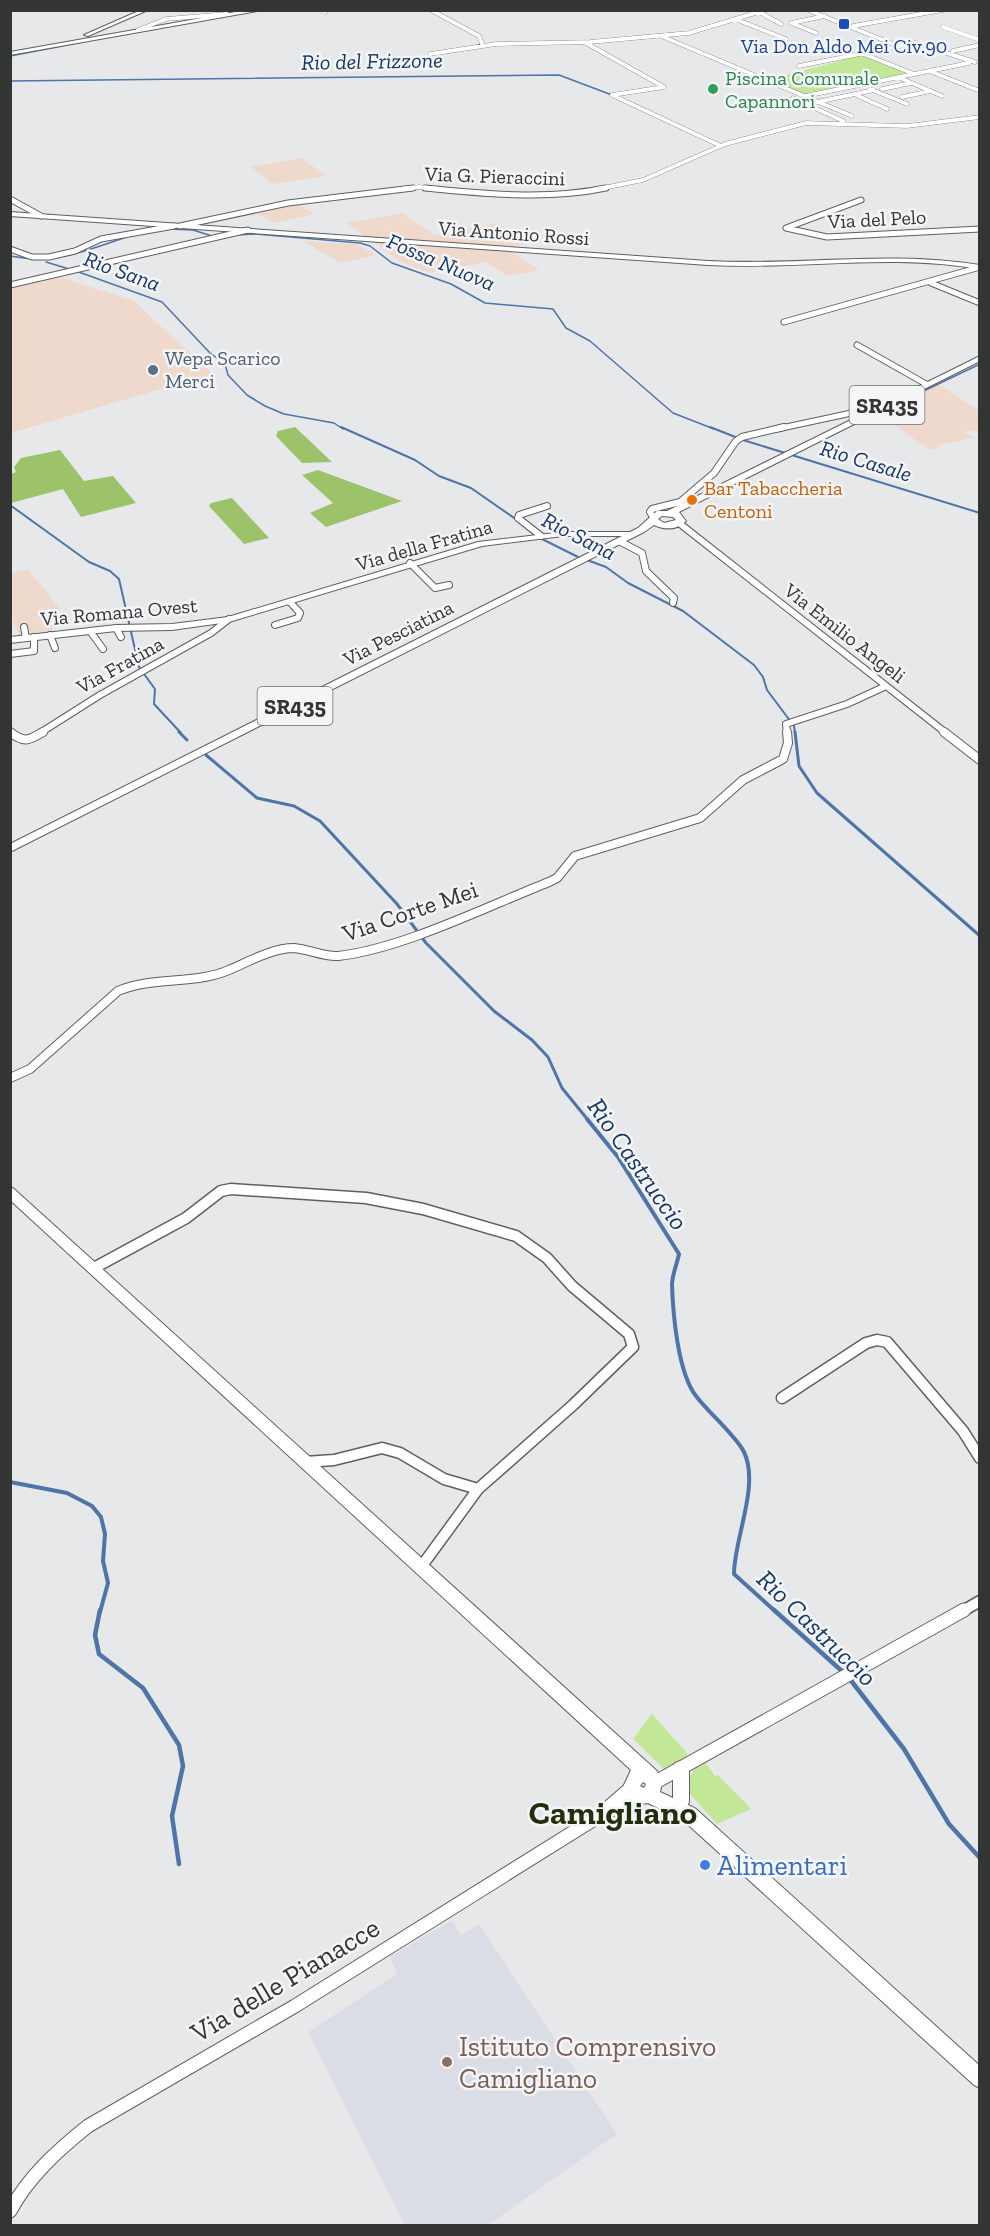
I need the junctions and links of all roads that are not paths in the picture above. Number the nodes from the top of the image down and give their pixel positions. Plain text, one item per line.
1 (146, 10) edge
2 (261, 10) edge
3 (431, 10) edge
4 (765, 10) edge
5 (808, 10) edge
6 (817, 10) edge
7 (943, 10) edge
8 (759, 12) junction
9 (825, 16) junction
10 (844, 17) dead end
11 (735, 19) junction
12 (856, 21) dead end
13 (864, 23) junction
14 (781, 24) dead end
15 (853, 26) junction
16 (943, 27) dead end
17 (91, 33) junction
18 (816, 33) dead end
19 (113, 35) junction
20 (673, 35) junction
21 (661, 36) junction
22 (786, 39) dead end
23 (612, 40) junction
24 (980, 40) edge
25 (671, 41) junction
26 (584, 42) junction
27 (921, 43) junction
28 (618, 44) dead end
29 (980, 45) edge
30 (483, 46) junction
31 (898, 46) junction
32 (36, 49) junction
33 (953, 51) junction
34 (861, 53) junction
35 (10, 54) edge
36 (430, 54) dead end
37 (957, 56) junction
38 (974, 63) edge
39 (799, 66) dead end
40 (930, 71) junction
41 (914, 74) junction
42 (898, 77) junction
43 (911, 83) junction
44 (860, 85) junction
45 (882, 89) dead end
46 (874, 90) junction
47 (931, 91) junction
48 (980, 91) edge
49 (854, 94) junction
50 (802, 96) junction
51 (942, 96) dead end
52 (902, 97) dead end
53 (794, 98) dead end
54 (817, 102) junction
55 (907, 104) dead end
56 (887, 109) dead end
57 (852, 116) dead end
58 (980, 117) edge
59 (851, 123) junction
60 (721, 146) junction
61 (10, 199) edge
62 (861, 200) dead end
63 (10, 214) edge
64 (41, 216) junction
65 (177, 226) junction
66 (206, 228) junction
67 (980, 229) edge
68 (226, 232) junction
69 (216, 234) junction
70 (208, 240) junction
71 (10, 249) edge
72 (980, 267) edge
73 (931, 283) junction
74 (10, 285) edge
75 (980, 303) edge
76 (784, 322) dead end
77 (857, 345) dead end
78 (980, 358) edge
79 (926, 384) junction
80 (884, 406) junction
81 (547, 506) dead end
82 (667, 517) junction
83 (549, 519) dead end
84 (637, 532) junction
85 (564, 534) junction
86 (537, 536) junction
87 (619, 541) junction
88 (410, 563) junction
89 (450, 585) dead end
90 (290, 602) junction
91 (673, 603) dead end
92 (230, 619) junction
93 (275, 625) dead end
94 (24, 627) dead end
95 (116, 628) junction
96 (90, 630) junction
97 (50, 635) junction
98 (122, 637) dead end
99 (30, 638) junction
100 (10, 640) edge
101 (55, 648) dead end
102 (103, 649) dead end
103 (10, 654) edge
104 (886, 686) junction
105 (10, 732) edge
106 (980, 760) edge
107 (10, 849) edge
108 (10, 1078) edge
109 (10, 1192) edge
110 (94, 1268) junction
111 (782, 1398) dead end
112 (980, 1458) edge
113 (305, 1462) junction
114 (478, 1489) junction
115 (422, 1567) junction
116 (980, 1601) edge
117 (681, 1769) junction
118 (645, 1786) junction
119 (685, 1808) junction
120 (980, 2079) edge
121 (10, 2211) edge

1 - 17 street
2 - 19 street
3 - 30 street
4 - 8 street
5 - 9 street
6 - 10 street
7 - 13 street
8 - 11 street
8 - 14 street
9 - 15 street
9 - 18 street
11 - 20 street
11 - 22 street
12 - 13 street
13 - 15 street
15 - 31 street
16 - 24 street
17 - 19 street
17 - 32 street
19 - 32 street
20 - 21 street
20 - 25 street
21 - 23 street
21 - 25 street
23 - 26 street
23 - 28 street
25 - 50 street
26 - 30 street
26 - 60 street
27 - 31 street
27 - 33 street
27 - 37 street
29 - 33 street
30 - 36 street
31 - 34 street
32 - 35 street
33 - 37 street
34 - 39 street
34 - 41 street
37 - 38 street
38 - 40 street
40 - 41 street
40 - 48 street
41 - 42 street
42 - 43 street
42 - 44 street
43 - 45 street
43 - 47 street
44 - 46 street
44 - 50 street
46 - 49 street
46 - 55 street
47 - 51 street
47 - 52 street
49 - 54 street
49 - 56 street
50 - 54 street
53 - 59 street
54 - 57 street
58 - 59 street, Via G. Pieraccini
59 - 60 street, Via G. Pieraccini
60 - 65 street, Via G. Pieraccini
61 - 64 street
62 - 67 street, Via del Pelo
63 - 64 street, Via Antonio Rossi
64 - 65 street, Via Antonio Rossi
65 - 66 street, Via Antonio Rossi
65 - 71 street, Via G. Pieraccini
66 - 68 street, Via Antonio Rossi
66 - 69 street
68 - 69 street
68 - 70 street
68 - 72 street, Via Antonio Rossi
69 - 70 street
70 - 74 street
72 - 73 street
73 - 75 street
73 - 76 street
77 - 79 street
78 - 79 main road, Via Pesciatina / SR435
79 - 80 main road, Via Pesciatina / SR435
80 - 82 main road, Via Pesciatina / SR435
80 - 82 street
81 - 86 street
82 - 84 main road, Via Pesciatina / SR435
82 - 104 street, Via Emilio Angeli
83 - 85 street
84 - 85 street, Via della Fratina
84 - 87 main road, Via Pesciatina / SR435
85 - 86 street, Via della Fratina
86 - 88 street, Via della Fratina
87 - 91 street
87 - 107 main road, Via Pesciatina / SR435
88 - 89 street
88 - 90 street, Via della Fratina
90 - 92 street, Via della Fratina
90 - 93 street
92 - 95 street, Via Romana Ovest
92 - 105 street, Via Fratina
94 - 99 street
95 - 96 street, Via Romana Ovest
95 - 98 street
96 - 97 street, Via Romana Ovest
96 - 102 street
97 - 99 street, Via Romana Ovest
97 - 101 street
99 - 100 street, Via Romana Ovest
99 - 103 street
104 - 106 street, Via Emilio Angeli
104 - 108 street, Via Corte Mei
109 - 110 street
110 - 113 street
110 - 114 street
111 - 112 street
113 - 114 street
113 - 115 street
114 - 115 street
115 - 118 street
116 - 117 street, Via delle Pianacce
117 - 118 street, Via delle Pianacce
117 - 119 street
118 - 119 street
118 - 121 street, Via delle Pianacce
119 - 120 street

